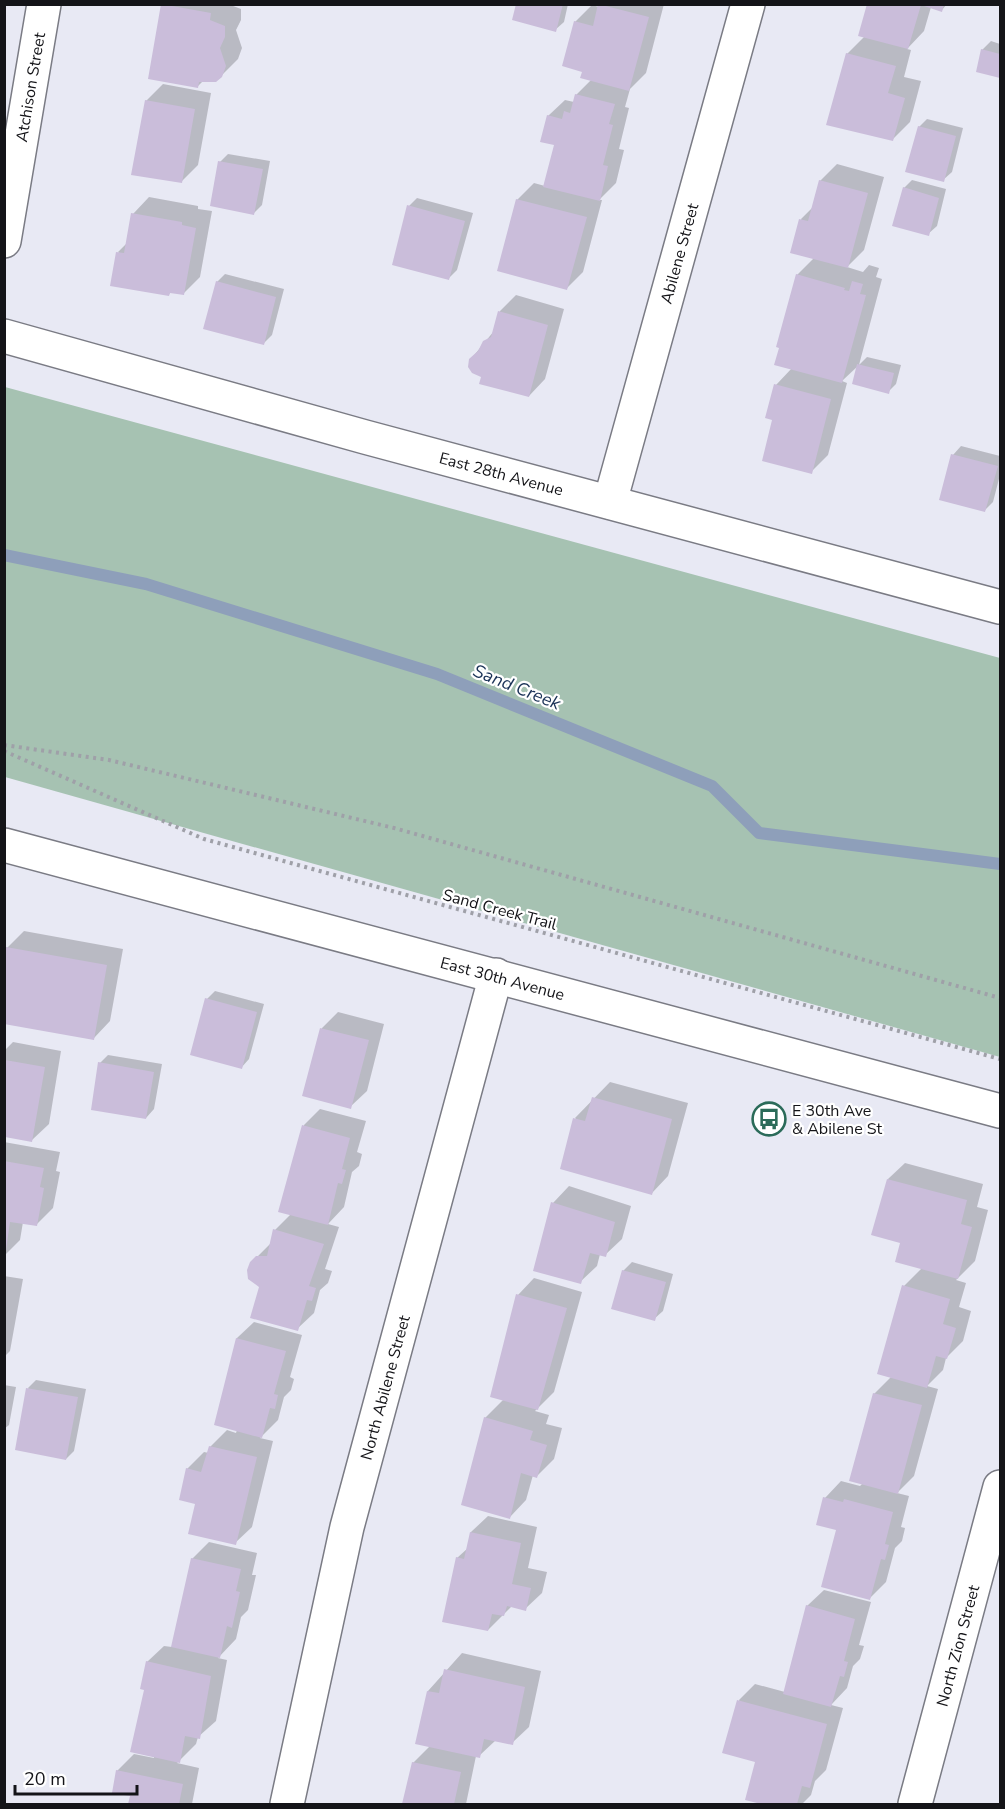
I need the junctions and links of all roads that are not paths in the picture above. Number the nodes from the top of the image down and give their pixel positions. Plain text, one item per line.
1 (44, 4) edge
2 (748, 4) edge
3 (4, 241) edge
4 (4, 336) edge
5 (610, 502) junction
6 (1000, 607) edge
7 (4, 845) edge
8 (496, 975) junction
9 (1000, 1111) edge
10 (1000, 1487) edge
11 (287, 1804) edge
12 (915, 1804) edge

1 - 3 street, Atchison Street
2 - 5 street, Abilene Street
4 - 5 street, East 28th Avenue
5 - 6 street, East 28th Avenue
7 - 8 street, East 30th Avenue
8 - 9 street, East 30th Avenue
8 - 11 street, North Abilene Street
10 - 12 street, North Zion Street

